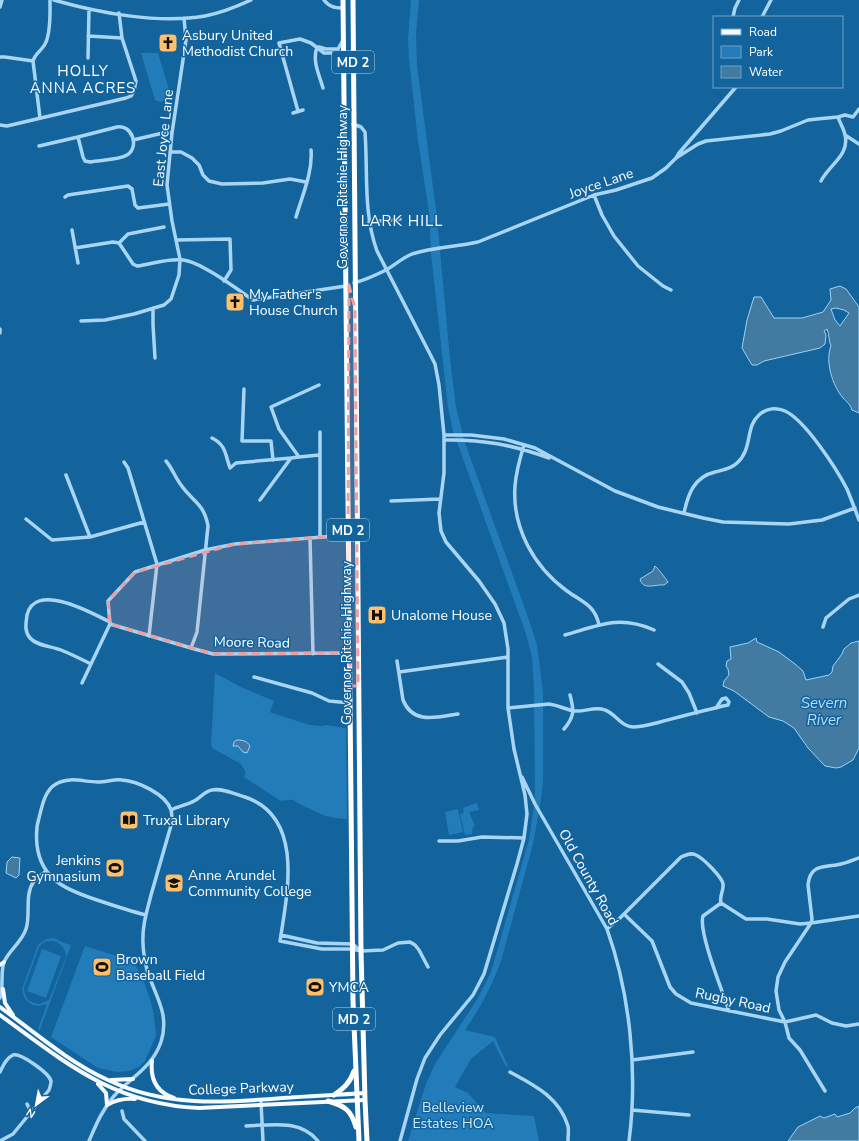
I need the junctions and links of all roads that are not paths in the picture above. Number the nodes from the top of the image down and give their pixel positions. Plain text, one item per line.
1 (2, 0) edge
2 (50, 0) edge
3 (54, 0) edge
4 (251, 0) edge
5 (324, 0) edge
6 (343, 0) edge
7 (353, 0) edge
8 (739, 0) edge
9 (771, 0) edge
10 (64, 1) edge
11 (0, 7) edge
12 (343, 8) junction
13 (89, 9) junction
14 (119, 14) junction
15 (733, 16) edge
16 (763, 16) edge
17 (184, 18) junction
18 (88, 36) junction
19 (122, 38) junction
20 (343, 40) junction
21 (318, 47) junction
22 (0, 58) edge
23 (88, 58) dead end
24 (343, 58) junction
25 (33, 61) junction
26 (323, 88) dead end
27 (735, 88) edge
28 (859, 109) edge
29 (303, 110) dead end
30 (298, 112) junction
31 (293, 113) dead end
32 (345, 115) junction
33 (838, 117) junction
34 (40, 118) junction
35 (353, 124) junction
36 (0, 125) edge
37 (172, 133) junction
38 (845, 136) junction
39 (78, 137) junction
40 (133, 140) junction
41 (859, 144) edge
42 (39, 146) dead end
43 (311, 150) dead end
44 (170, 152) junction
45 (676, 158) junction
46 (821, 181) dead end
47 (306, 182) junction
48 (594, 195) junction
49 (64, 197) dead end
50 (169, 204) junction
51 (296, 217) dead end
52 (400, 219) dead end
53 (369, 222) junction
54 (164, 227) dead end
55 (72, 230) dead end
56 (176, 240) junction
57 (119, 243) junction
58 (75, 248) junction
59 (180, 260) junction
60 (78, 264) dead end
61 (346, 268) junction
62 (386, 270) junction
63 (224, 281) junction
64 (354, 283) junction
65 (346, 286) junction
66 (671, 290) dead end
67 (153, 308) junction
68 (355, 309) junction
69 (81, 321) dead end
70 (0, 329) edge
71 (0, 333) edge
72 (155, 358) dead end
73 (319, 385) dead end
74 (244, 390) dead end
75 (320, 432) dead end
76 (444, 435) junction
77 (212, 438) dead end
78 (486, 439) junction
79 (444, 440) junction
80 (524, 447) junction
81 (319, 455) junction
82 (299, 456) junction
83 (291, 458) junction
84 (273, 460) junction
85 (166, 461) dead end
86 (124, 462) dead end
87 (348, 472) junction
88 (356, 474) junction
89 (66, 475) dead end
90 (440, 499) junction
91 (260, 500) dead end
92 (391, 501) dead end
93 (855, 508) junction
94 (684, 513) junction
95 (26, 519) dead end
96 (859, 520) edge
97 (144, 522) junction
98 (348, 535) junction
99 (90, 537) junction
100 (320, 537) junction
101 (310, 538) junction
102 (205, 550) junction
103 (157, 564) junction
104 (859, 595) edge
105 (110, 623) junction
106 (599, 625) junction
107 (824, 627) dead end
108 (654, 630) dead end
109 (565, 635) dead end
110 (149, 636) junction
111 (191, 648) junction
112 (350, 653) junction
113 (313, 654) junction
114 (508, 657) junction
115 (397, 661) dead end
116 (91, 664) junction
117 (658, 664) dead end
118 (399, 672) junction
119 (254, 677) dead end
120 (82, 683) dead end
121 (350, 686) junction
122 (358, 686) junction
123 (570, 694) dead end
124 (350, 703) junction
125 (508, 708) junction
126 (716, 708) dead end
127 (574, 711) junction
128 (458, 714) dead end
129 (697, 714) junction
130 (564, 729) dead end
131 (520, 773) junction
132 (535, 804) junction
133 (526, 807) junction
134 (171, 810) junction
135 (524, 838) junction
136 (439, 841) dead end
137 (859, 858) edge
138 (46, 871) junction
139 (721, 903) junction
140 (624, 914) junction
141 (146, 915) junction
142 (859, 916) edge
143 (811, 923) junction
144 (607, 929) junction
145 (281, 935) junction
146 (352, 947) junction
147 (361, 951) junction
148 (4, 962) junction
149 (0, 965) edge
150 (428, 967) dead end
151 (3, 989) junction
152 (0, 998) edge
153 (0, 1007) edge
154 (729, 1011) junction
155 (0, 1015) edge
156 (17, 1020) junction
157 (785, 1022) junction
158 (859, 1024) edge
159 (693, 1052) dead end
160 (632, 1060) junction
161 (152, 1061) junction
162 (355, 1068) junction
163 (0, 1072) edge
164 (510, 1072) dead end
165 (89, 1078) junction
166 (132, 1079) junction
167 (108, 1080) junction
168 (123, 1087) junction
169 (825, 1091) dead end
170 (119, 1092) junction
171 (365, 1093) junction
172 (356, 1094) junction
173 (334, 1095) junction
174 (261, 1100) junction
175 (357, 1100) junction
176 (365, 1100) junction
177 (144, 1101) junction
178 (185, 1101) junction
179 (328, 1101) junction
180 (27, 1104) dead end
181 (107, 1105) junction
182 (261, 1106) junction
183 (632, 1110) junction
184 (122, 1111) dead end
185 (31, 1112) junction
186 (689, 1115) dead end
187 (262, 1125) junction
188 (246, 1126) dead end
189 (359, 1135) junction
190 (0, 1141) edge
191 (89, 1141) edge
192 (145, 1141) edge
193 (263, 1141) edge
194 (318, 1141) edge
195 (359, 1141) edge
196 (367, 1141) edge
197 (400, 1141) edge
198 (568, 1141) edge
199 (629, 1141) edge

1 - 11 street
2 - 25 street
3 - 10 street
4 - 17 street
5 - 12 street
6 - 12 highway, Governor Ritchie Highway / MD 2
7 - 35 highway, Governor Ritchie Highway / MD 2
8 - 15 street
9 - 16 street
10 - 13 street
12 - 20 highway, Governor Ritchie Highway / MD 2
13 - 14 street
13 - 18 street
14 - 17 street
14 - 19 street
17 - 37 street, East Joyce Lane
18 - 19 street
18 - 23 street
19 - 34 street
20 - 21 street
20 - 24 highway, Governor Ritchie Highway / MD 2
21 - 24 street
21 - 26 street
21 - 30 street
22 - 25 street
24 - 32 highway, Governor Ritchie Highway / MD 2
25 - 34 street
27 - 45 street
28 - 33 street, Joyce Lane
29 - 30 street
30 - 31 street
32 - 35 highway
32 - 61 highway, Governor Ritchie Highway / MD 2
33 - 38 street
33 - 45 street, Joyce Lane
34 - 36 street
35 - 53 street
35 - 64 highway, Governor Ritchie Highway / MD 2
37 - 40 street
37 - 44 street, East Joyce Lane
38 - 41 street
38 - 46 street
39 - 40 street
39 - 40 street
39 - 42 street
43 - 47 street
44 - 47 street
44 - 50 street, East Joyce Lane
45 - 48 street, Joyce Lane
47 - 51 street
48 - 62 street, Joyce Lane
48 - 66 street
49 - 50 street
50 - 56 street, East Joyce Lane
52 - 53 street
53 - 62 street
54 - 57 street
55 - 58 street
56 - 59 street, East Joyce Lane
56 - 63 street
57 - 58 street
57 - 59 street
58 - 60 street
59 - 63 street
59 - 67 street, East Joyce Lane
61 - 64 highway
61 - 65 highway, Governor Ritchie Highway / MD 2
62 - 64 street, Joyce Lane
62 - 76 street
63 - 65 street
64 - 68 highway, Governor Ritchie Highway / MD 2
65 - 68 highway
65 - 87 highway, Governor Ritchie Highway / MD 2
67 - 69 street, East Joyce Lane
67 - 72 street
68 - 88 highway, Governor Ritchie Highway / MD 2
70 - 71 street
73 - 82 street
74 - 84 street
75 - 81 street
76 - 78 street
76 - 79 street
77 - 84 street
78 - 79 street
78 - 80 street
79 - 90 street
80 - 94 street
80 - 106 street
81 - 82 street
81 - 100 street
82 - 83 street
83 - 84 street
83 - 91 street
85 - 102 street
86 - 97 street
87 - 88 highway
87 - 98 highway, Governor Ritchie Highway / MD 2
88 - 122 highway, Governor Ritchie Highway / MD 2
89 - 99 street
90 - 92 street
90 - 114 street
93 - 94 street
93 - 94 street
93 - 96 street
95 - 99 street
97 - 99 street
97 - 103 street
98 - 100 street
98 - 112 highway, Governor Ritchie Highway / MD 2
100 - 101 street
101 - 102 street
101 - 113 street
102 - 103 street
102 - 111 street
103 - 105 street
103 - 110 street
104 - 107 street
105 - 110 street, Moore Road
105 - 116 street
105 - 116 street, Moore Road
106 - 108 street
106 - 109 street
110 - 111 street, Moore Road
111 - 113 street, Moore Road
112 - 113 street, Moore Road
112 - 121 highway, Governor Ritchie Highway / MD 2
114 - 118 street
114 - 125 street
115 - 118 street
116 - 120 street
117 - 129 street
118 - 128 street
119 - 124 street
121 - 122 highway
121 - 124 highway, Governor Ritchie Highway / MD 2
122 - 147 highway, Governor Ritchie Highway / MD 2
123 - 127 street
124 - 146 highway, Governor Ritchie Highway / MD 2
125 - 127 street
125 - 131 street
126 - 129 street
127 - 129 street
127 - 130 street
131 - 132 street, Old County Road
131 - 133 street
132 - 133 street
132 - 144 street, Old County Road
133 - 135 street
134 - 138 street
134 - 141 street
134 - 145 street
135 - 136 street
135 - 197 street
137 - 143 street
138 - 141 street
138 - 148 street
139 - 140 street
139 - 143 street
139 - 154 street
140 - 144 street
140 - 154 street, Rugby Road
141 - 161 street
142 - 143 street
143 - 157 street
144 - 160 street, Old County Road
145 - 146 street
145 - 146 street
146 - 147 street
146 - 162 highway, Governor Ritchie Highway / MD 2
147 - 150 street
147 - 171 highway, Governor Ritchie Highway / MD 2
148 - 149 main road
148 - 151 street
151 - 152 street
151 - 156 main road
153 - 156 main road, College Parkway
154 - 157 street, Rugby Road
155 - 165 main road, College Parkway
156 - 167 main road, College Parkway
157 - 158 street, Rugby Road
157 - 169 street
159 - 160 street
160 - 183 street, Old County Road
161 - 166 street
161 - 178 main road
162 - 172 highway, Governor Ritchie Highway / MD 2
162 - 173 highway
163 - 185 street
164 - 198 street
165 - 170 main road, College Parkway
165 - 181 main road
166 - 167 main road
166 - 168 street
167 - 168 main road, College Parkway
168 - 170 street
168 - 178 main road, College Parkway
170 - 177 main road, College Parkway
170 - 181 street
171 - 172 main road, College Parkway
171 - 176 highway, Governor Ritchie Highway / MD 2
172 - 173 main road, College Parkway
172 - 175 highway, Governor Ritchie Highway / MD 2
173 - 174 main road, College Parkway
174 - 178 main road, College Parkway
174 - 182 street
175 - 176 main road, College Parkway
175 - 179 main road, College Parkway
175 - 189 highway, Governor Ritchie Highway / MD 2
176 - 196 highway, Governor Ritchie Highway / MD 2
177 - 181 main road
177 - 182 main road, College Parkway
179 - 182 main road, College Parkway
179 - 189 highway
180 - 185 street
181 - 191 street
182 - 187 street
183 - 186 street
183 - 199 street, Old County Road
184 - 192 street
185 - 190 street
187 - 188 street
187 - 193 street
187 - 194 street
189 - 195 highway, Governor Ritchie Highway / MD 2

